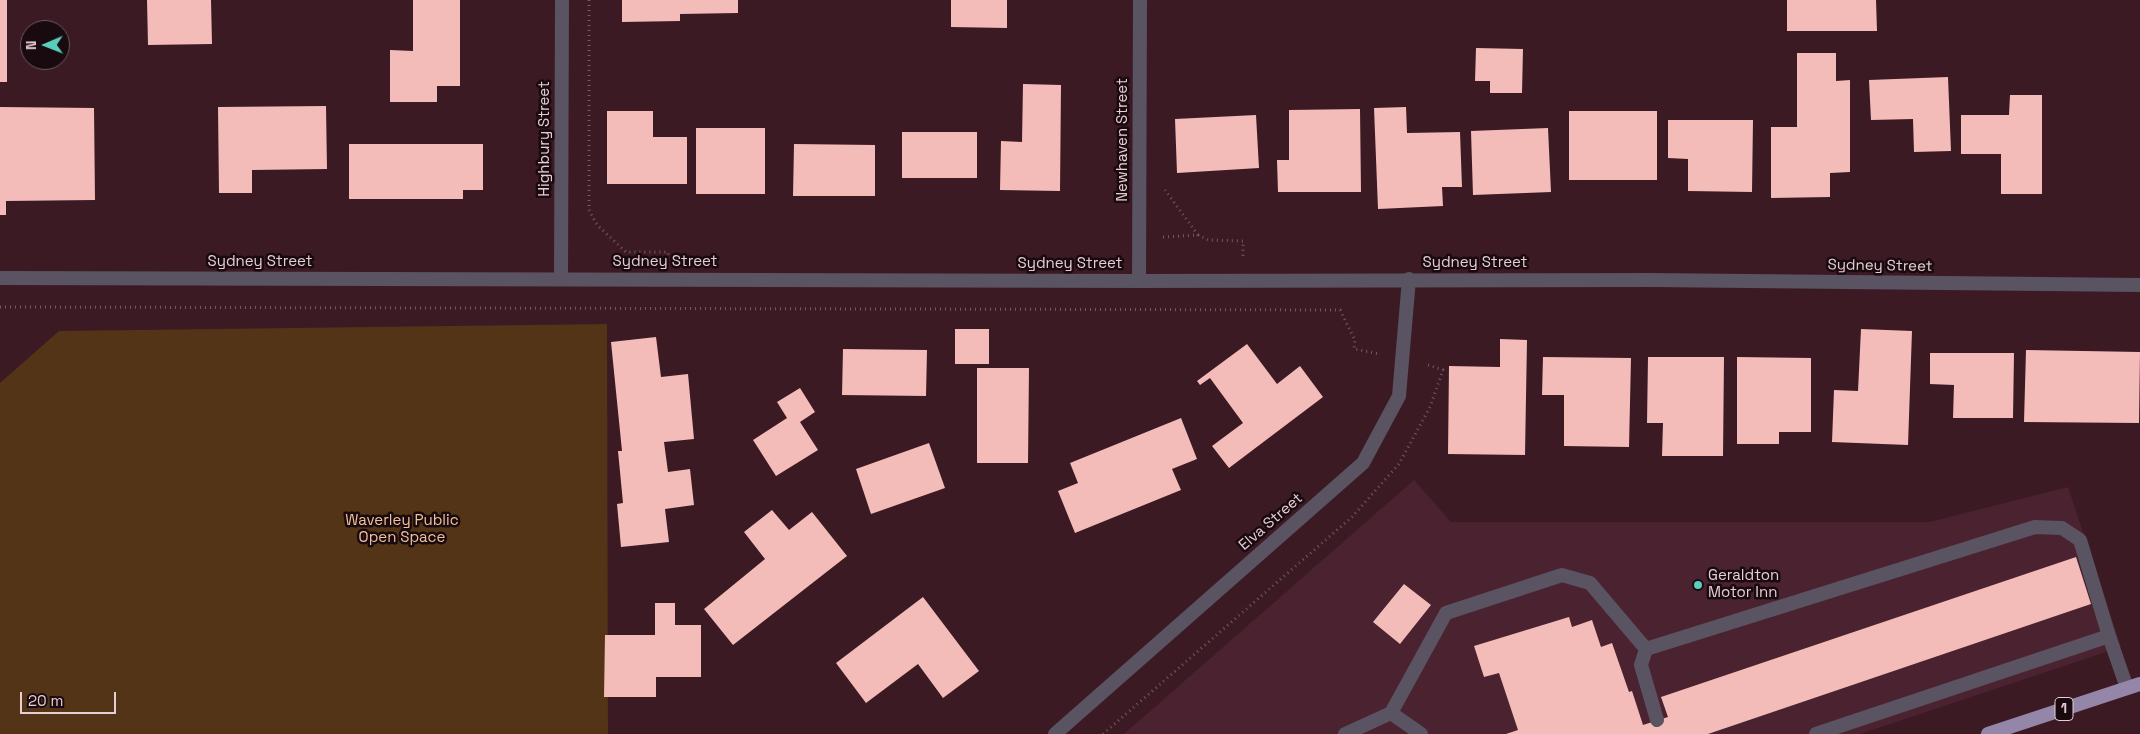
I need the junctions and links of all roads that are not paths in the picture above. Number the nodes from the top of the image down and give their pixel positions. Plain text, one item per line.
1 (562, 0) edge
2 (1140, 0) edge
3 (0, 278) edge
4 (561, 278) junction
5 (1409, 279) junction
6 (1139, 281) junction
7 (2140, 285) edge
8 (2109, 636) junction
9 (1646, 649) junction
10 (2134, 686) edge
11 (1390, 713) junction
12 (1657, 720) dead end
13 (1055, 734) edge
14 (1345, 734) edge
15 (1422, 734) edge
16 (1816, 734) edge
17 (1988, 734) edge

1 - 4 street, Highbury Street
2 - 6 street, Newhaven Street
3 - 4 street, Sydney Street
4 - 6 street, Sydney Street
5 - 6 street, Sydney Street
5 - 7 street, Sydney Street
5 - 13 street, Elva Street
8 - 9 street
8 - 10 street
8 - 16 street
9 - 11 street
9 - 12 street
10 - 17 highway, 1
11 - 14 street
11 - 15 street

